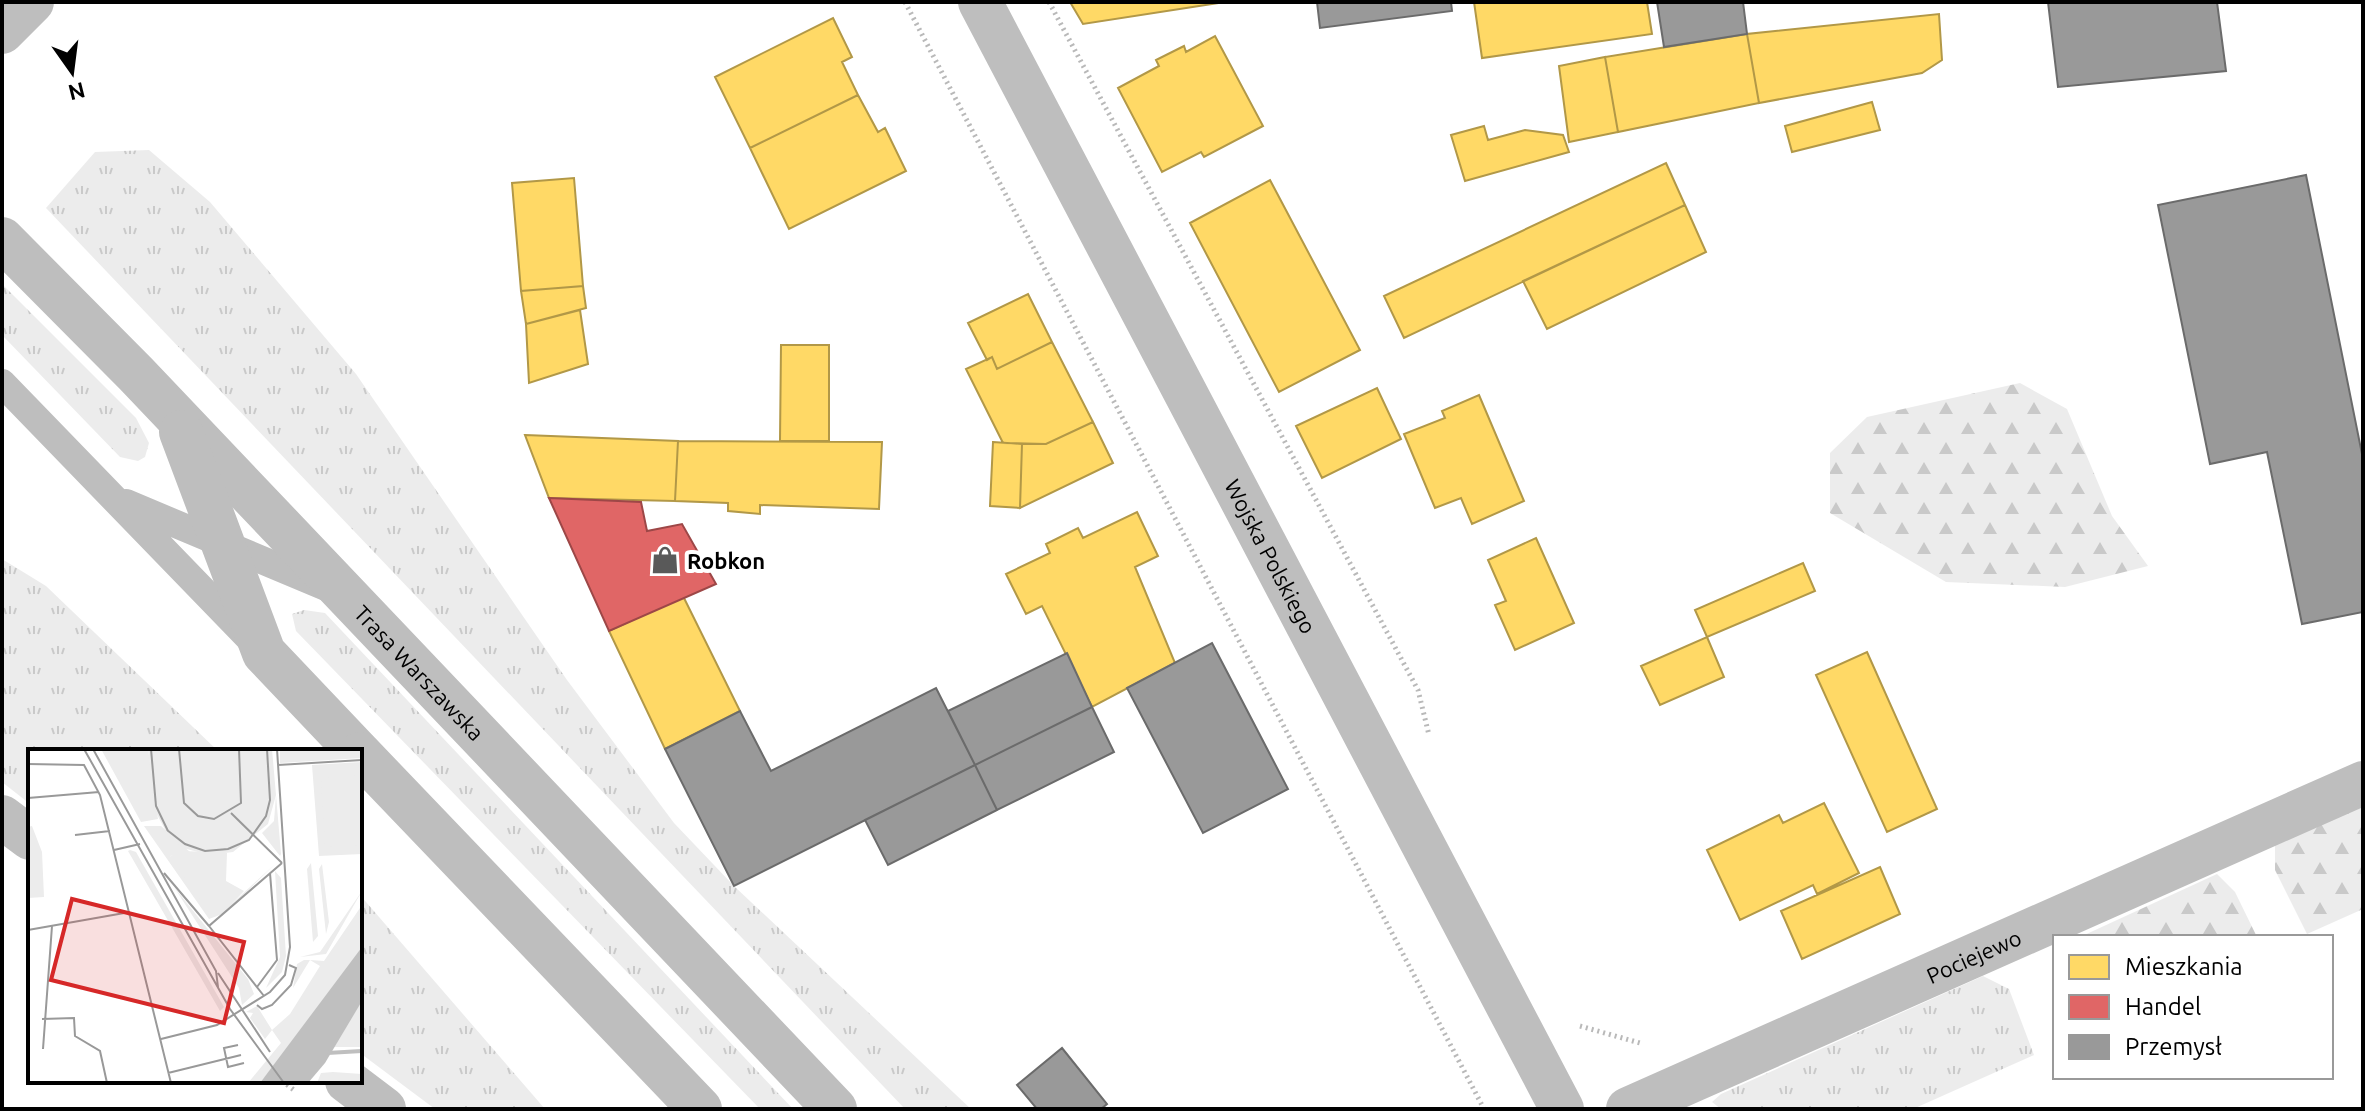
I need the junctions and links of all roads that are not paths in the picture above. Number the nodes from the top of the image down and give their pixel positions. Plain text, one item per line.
1 (32, 2) edge
2 (980, 2) edge
3 (2, 32) edge
4 (2, 239) edge
5 (2, 383) edge
6 (174, 415) junction
7 (117, 499) junction
8 (222, 542) junction
9 (347, 596) junction
10 (264, 653) junction
11 (356, 749) edge
12 (362, 755) edge
13 (2363, 783) edge
14 (2, 817) edge
15 (28, 836) edge
16 (350, 1083) edge
17 (384, 1109) edge
18 (700, 1109) edge
19 (835, 1109) edge
20 (1562, 1109) edge
21 (1628, 1109) edge

1 - 3 street
2 - 20 street, Wojska Polskiego
4 - 6 street, Trasa Warszawska
5 - 7 lane
6 - 8 street
6 - 9 street, Trasa Warszawska
7 - 8 lane
7 - 10 lane
8 - 9 lane
8 - 10 street
9 - 19 street, Trasa Warszawska
10 - 11 street
12 - 18 street
13 - 21 street, Pociejewo
14 - 15 street
16 - 17 street

